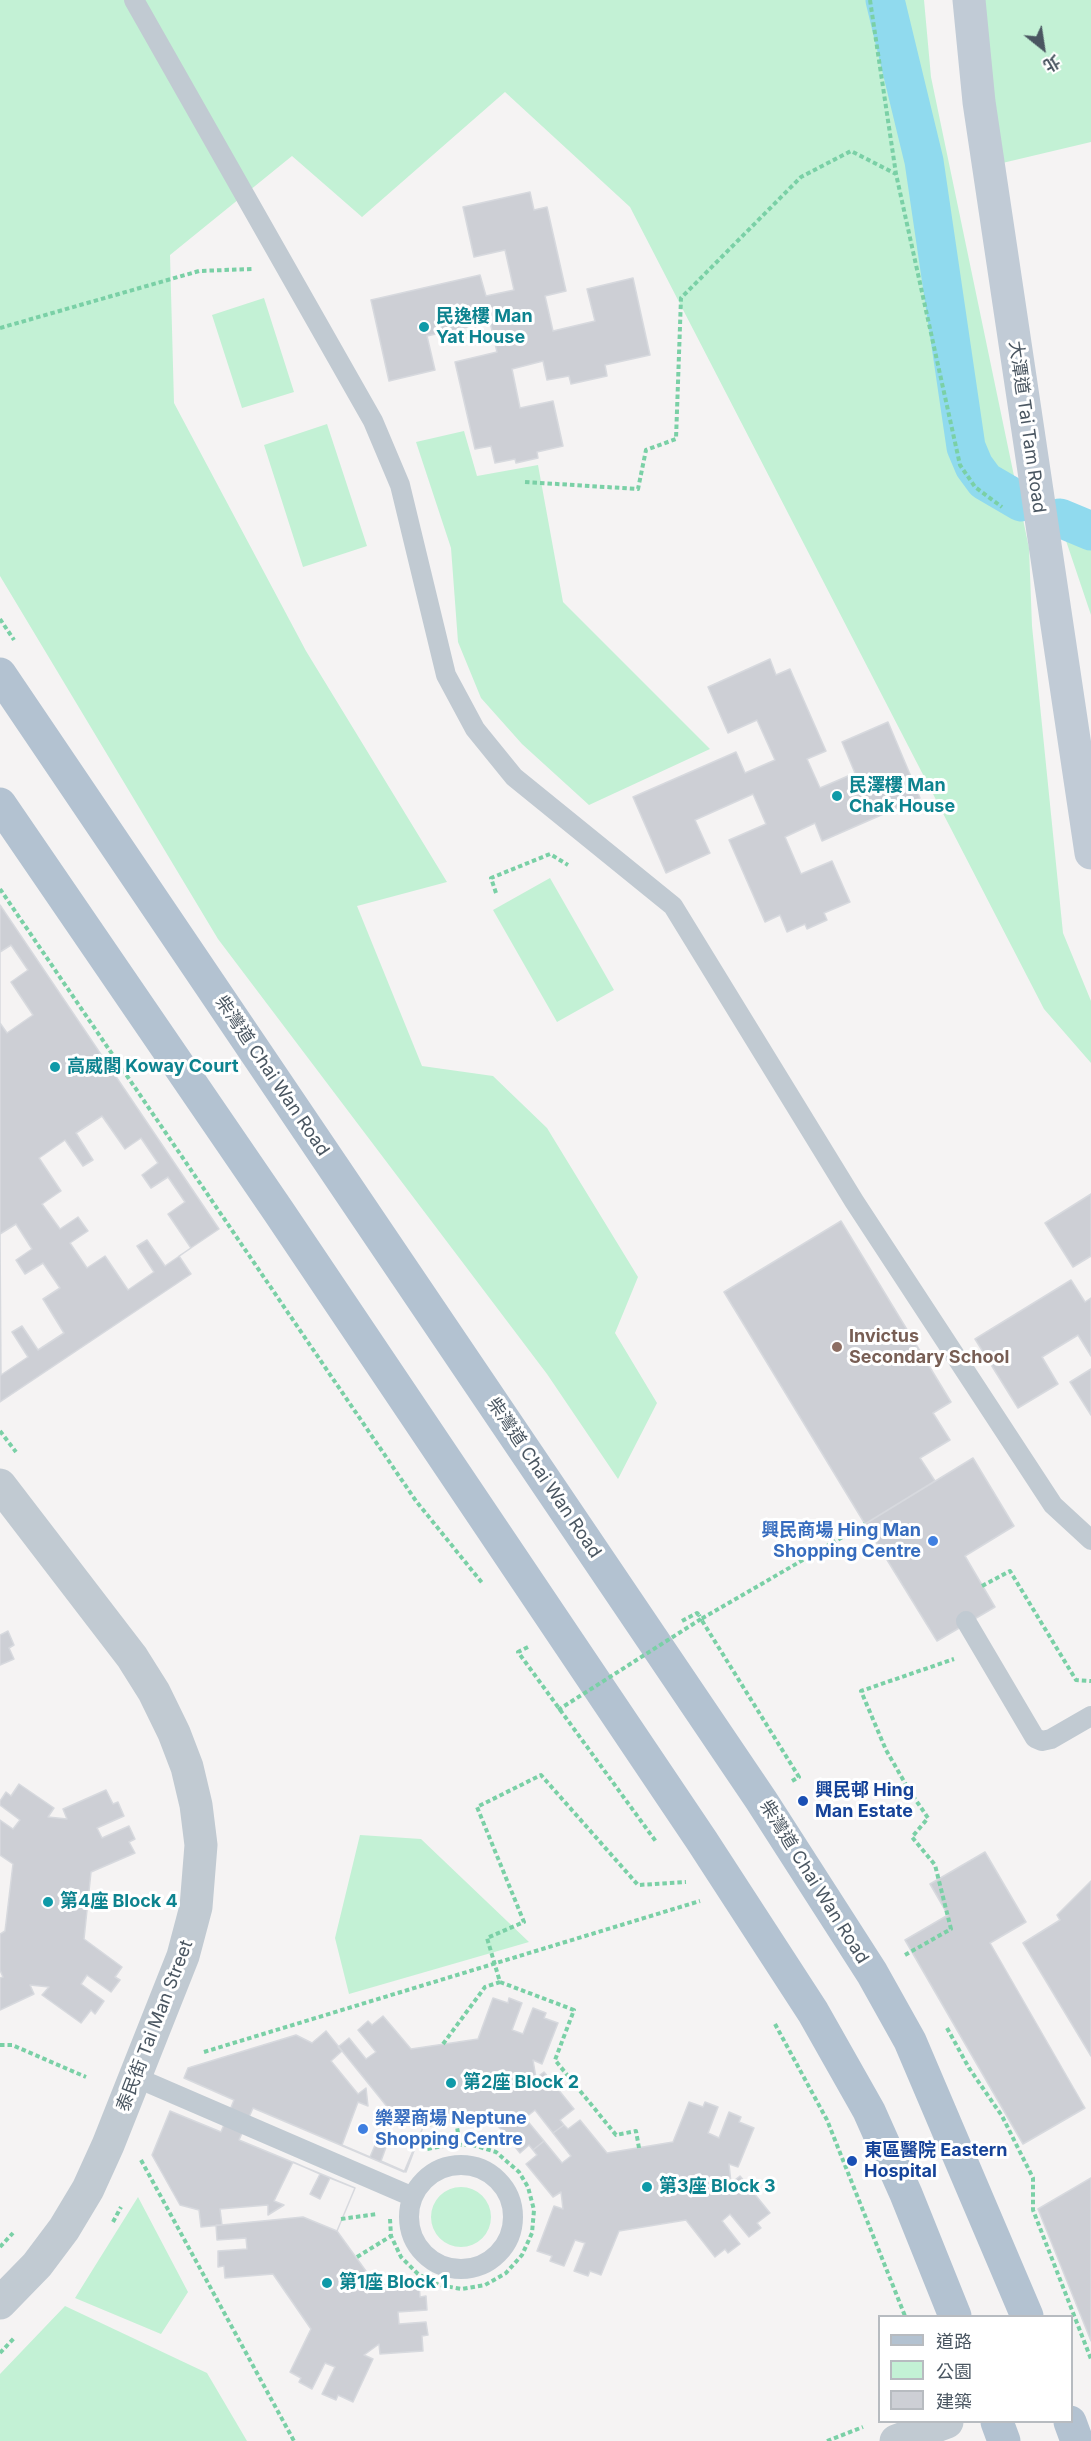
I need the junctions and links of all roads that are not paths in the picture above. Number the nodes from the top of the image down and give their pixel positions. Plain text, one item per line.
1 (134, 0) edge
2 (969, 0) edge
3 (0, 674) edge
4 (0, 804) edge
5 (1091, 853) edge
6 (0, 1485) edge
7 (1091, 1540) edge
8 (966, 1621) dead end
9 (1091, 1716) edge
10 (135, 2077) junction
11 (413, 2197) junction
12 (0, 2303) edge
13 (955, 2315) edge
14 (1027, 2315) edge
15 (936, 2423) edge
16 (998, 2423) edge
17 (1071, 2423) edge
18 (882, 2433) edge
19 (1004, 2441) edge
20 (1077, 2441) edge

1 - 7 lane
2 - 5 main road, 大潭道 Tai Tam Road
3 - 14 main road, 柴灣道 Chai Wan Road
4 - 13 main road
6 - 10 street, 泰民街 Tai Man Street
8 - 9 lane
10 - 11 lane
10 - 12 street, 泰民街 Tai Man Street
11 - 11 lane
15 - 18 street
16 - 19 main road
17 - 20 main road

